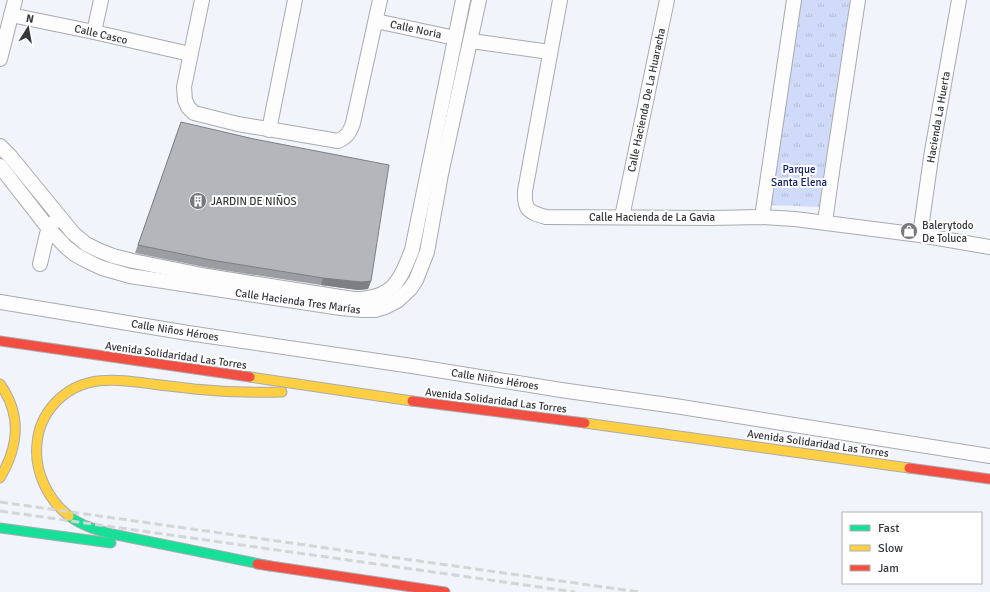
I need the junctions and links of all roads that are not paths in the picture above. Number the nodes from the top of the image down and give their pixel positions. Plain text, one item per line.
1 (15, 0) edge
2 (101, 0) edge
3 (202, 0) edge
4 (295, 0) edge
5 (380, 0) edge
6 (463, 0) edge
7 (479, 0) edge
8 (560, 0) edge
9 (666, 0) edge
10 (794, 0) edge
11 (858, 0) edge
12 (959, 0) edge
13 (11, 15) junction
14 (376, 21) junction
15 (94, 32) junction
16 (455, 38) junction
17 (471, 41) junction
18 (550, 52) junction
19 (190, 54) junction
20 (0, 59) edge
21 (450, 98) junction
22 (269, 130) junction
23 (0, 146) edge
24 (0, 166) edge
25 (58, 216) junction
26 (622, 217) junction
27 (762, 217) junction
28 (825, 222) junction
29 (49, 229) junction
30 (920, 235) junction
31 (990, 247) edge
32 (40, 264) dead end
33 (393, 296) junction
34 (0, 302) edge
35 (0, 341) edge
36 (0, 384) edge
37 (325, 389) junction
38 (990, 456) edge
39 (0, 478) edge
40 (990, 480) edge
41 (0, 528) edge
42 (270, 566) junction
43 (445, 592) edge

1 - 13 street
2 - 15 street
3 - 19 street
4 - 22 street
5 - 14 street
6 - 16 street
7 - 17 street
8 - 18 street, Calle Hacienda de La Gavia
9 - 26 street, Calle Hacienda De La Huaracha
10 - 27 street
11 - 28 street
12 - 30 street, Hacienda La Huerta
13 - 15 street, Calle Casco
13 - 20 street
14 - 16 street, Calle Noria
14 - 22 street
15 - 19 street, Calle Casco
16 - 21 street
17 - 18 street
17 - 21 street
18 - 26 street, Calle Hacienda de La Gavia
19 - 22 street
21 - 33 street
23 - 25 street, Calle Hacienda Tres Marías
24 - 29 street, Calle Hacienda Tres Marías
25 - 29 street
25 - 33 street, Calle Hacienda Tres Marías
26 - 27 street, Calle Hacienda de La Gavia
27 - 28 street, Calle Hacienda de La Gavia
28 - 30 street, Calle Hacienda de La Gavia
29 - 32 street
29 - 33 street, Calle Hacienda Tres Marías
30 - 31 street, Calle Hacienda de La Gavia
34 - 38 street, Calle Niños Héroes
35 - 37 main road, Avenida Solidaridad Las Torres
36 - 39 main road
37 - 40 main road, Avenida Solidaridad Las Torres
37 - 42 main road
41 - 42 main road
42 - 43 main road

